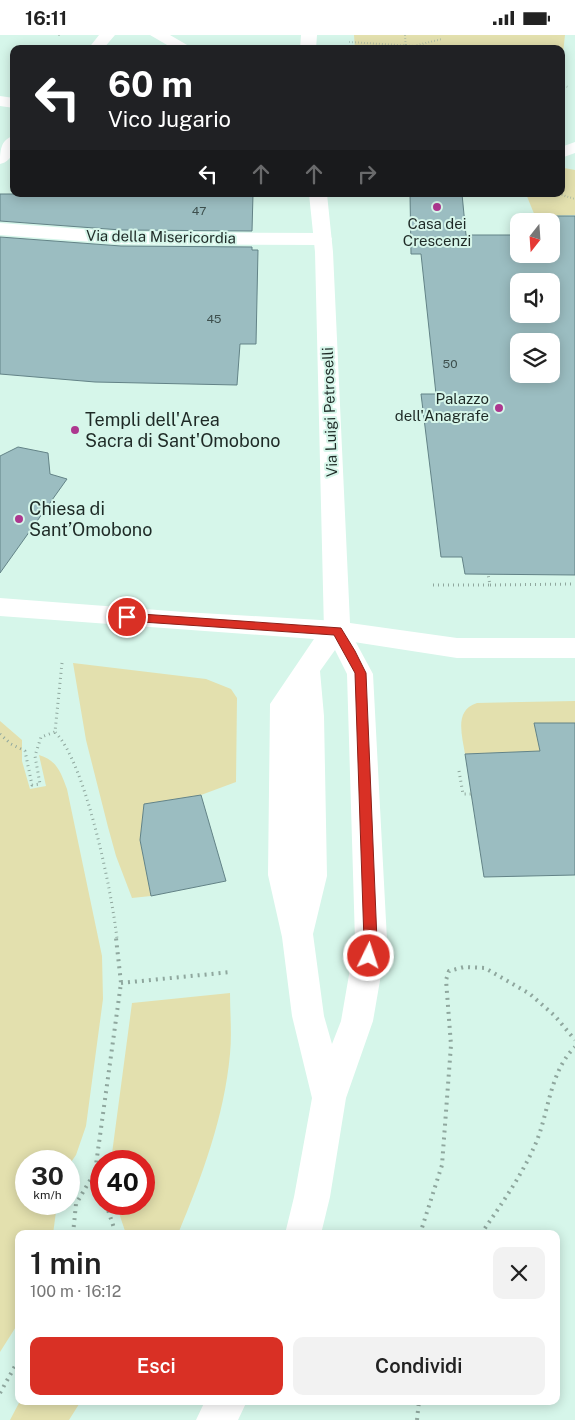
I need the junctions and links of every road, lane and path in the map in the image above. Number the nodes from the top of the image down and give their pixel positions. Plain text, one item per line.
1 (59, 35) edge
2 (108, 35) edge
3 (158, 35) edge
4 (59, 39) dead end
5 (442, 39) dead end
6 (349, 42) dead end
7 (99, 45) edge
8 (179, 45) edge
9 (383, 45) edge
10 (418, 45) edge
11 (565, 86) edge
12 (568, 87) dead end
13 (10, 146) edge
14 (0, 159) edge
15 (318, 197) edge
16 (0, 229) edge
17 (323, 239) junction
18 (488, 574) dead end
19 (433, 585) dead end
20 (490, 585) junction
21 (575, 585) edge
22 (0, 607) edge
23 (337, 631) junction
24 (575, 648) edge
25 (62, 663) dead end
26 (55, 732) junction
27 (0, 734) edge
28 (459, 771) dead end
29 (471, 794) dead end
30 (231, 972) dead end
31 (121, 983) junction
32 (575, 1040) edge
33 (575, 1047) edge
34 (329, 1098) junction
35 (97, 1150) edge
36 (90, 1179) edge
37 (110, 1215) edge
38 (74, 1230) edge
39 (115, 1230) edge
40 (304, 1230) edge
41 (421, 1230) edge
42 (484, 1230) edge
43 (15, 1366) edge
44 (0, 1393) edge
45 (225, 1405) edge
46 (419, 1405) edge
47 (216, 1420) edge
48 (417, 1420) edge

1 - 4 path
2 - 7 street
3 - 8 street
5 - 10 path
6 - 9 path
11 - 12 path
13 - 14 street
15 - 17 street, Via Luigi Petroselli
16 - 17 street, Via della Misericordia
17 - 23 street, Via Luigi Petroselli
18 - 20 path
19 - 20 path
20 - 21 path
22 - 23 street
23 - 24 street
23 - 34 street
23 - 34 street
25 - 26 path
26 - 27 path
26 - 31 path
28 - 29 path
30 - 31 path
31 - 35 path
32 - 41 path
33 - 42 path
34 - 40 street
36 - 38 path
37 - 39 path
43 - 44 path
45 - 47 street
46 - 48 path

